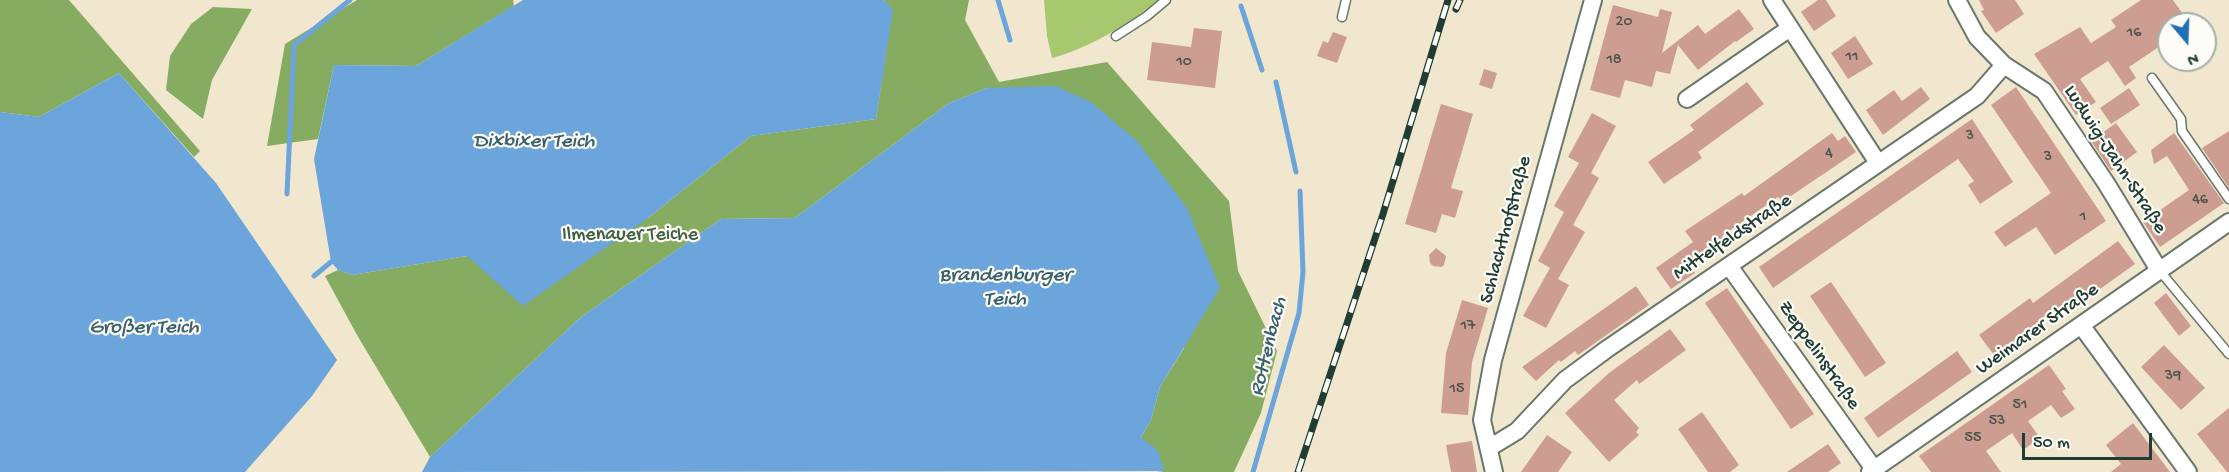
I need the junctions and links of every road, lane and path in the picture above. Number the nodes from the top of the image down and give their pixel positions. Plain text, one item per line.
1 (1166, 0) edge
2 (1346, 0) edge
3 (1593, 0) edge
4 (1772, 0) edge
5 (1956, 0) edge
6 (1342, 17) dead end
7 (1790, 28) junction
8 (1116, 36) dead end
9 (2004, 65) junction
10 (2152, 78) dead end
11 (1687, 99) dead end
12 (1878, 163) junction
13 (2229, 199) edge
14 (2229, 222) edge
15 (1729, 266) junction
16 (2159, 270) junction
17 (2081, 325) junction
18 (2229, 354) edge
19 (1489, 448) junction
20 (1872, 471) edge
21 (1494, 472) edge
22 (2188, 472) edge

1 - 8 lane
2 - 6 lane
3 - 19 street, Schlachthofstraße
4 - 7 street
5 - 9 street, Ludwig-Jahn-Straße
7 - 11 street
7 - 12 street
9 - 12 street, Mittelfeldstraße
9 - 16 street, Ludwig-Jahn-Straße
10 - 13 lane
12 - 15 street, Mittelfeldstraße
14 - 16 street, Weimarer Straße
15 - 19 street, Mittelfeldstraße
15 - 20 street, Zeppelinstraße
16 - 17 street, Weimarer Straße
16 - 18 lane
17 - 20 street, Weimarer Straße
17 - 22 street
19 - 21 street, Schlachthofstraße

